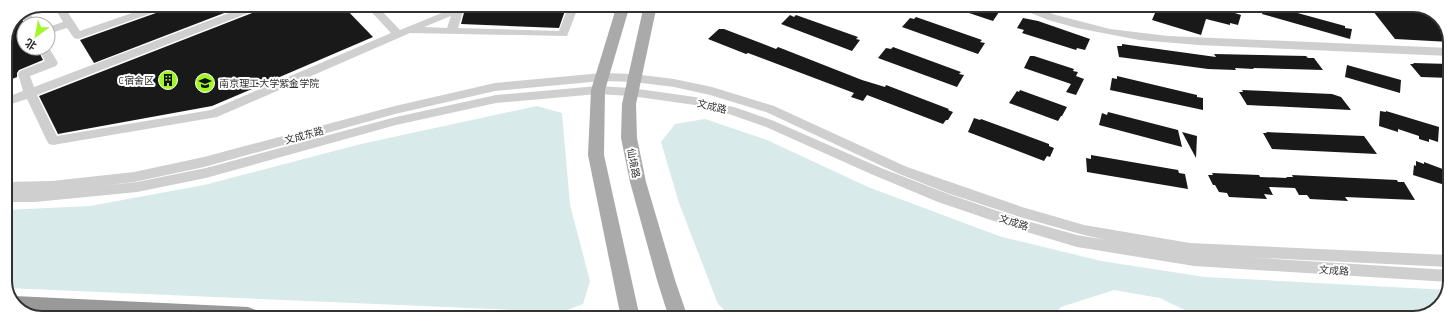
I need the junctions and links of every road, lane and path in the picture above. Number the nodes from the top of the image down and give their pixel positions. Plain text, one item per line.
1 (63, 12) edge
2 (145, 12) edge
3 (242, 12) edge
4 (379, 12) edge
5 (450, 12) edge
6 (458, 12) edge
7 (571, 12) edge
8 (622, 12) edge
9 (649, 12) edge
10 (1037, 12) edge
11 (70, 23) junction
12 (56, 28) edge
13 (451, 31) junction
14 (403, 32) junction
15 (1443, 52) edge
16 (48, 56) edge
17 (600, 84) junction
18 (632, 85) junction
19 (30, 93) junction
20 (12, 99) edge
21 (12, 187) edge
22 (12, 196) edge
23 (1443, 261) edge
24 (1443, 276) edge
25 (24, 305) edge
26 (135, 311) edge
27 (629, 311) edge
28 (677, 311) edge

1 - 11 street
2 - 11 street
3 - 19 street
4 - 14 street
5 - 14 street
6 - 13 street
7 - 13 street
8 - 17 main road
9 - 18 main road, 仙境路
10 - 15 street
11 - 12 street
13 - 14 street
14 - 19 street
16 - 19 street
17 - 18 street, 文成路
17 - 21 street, 文成东路
17 - 22 street, 文成东路
17 - 27 main road
18 - 23 street, 文成路
18 - 24 street, 文成路
18 - 28 main road, 仙境路
19 - 20 street
25 - 26 highway

